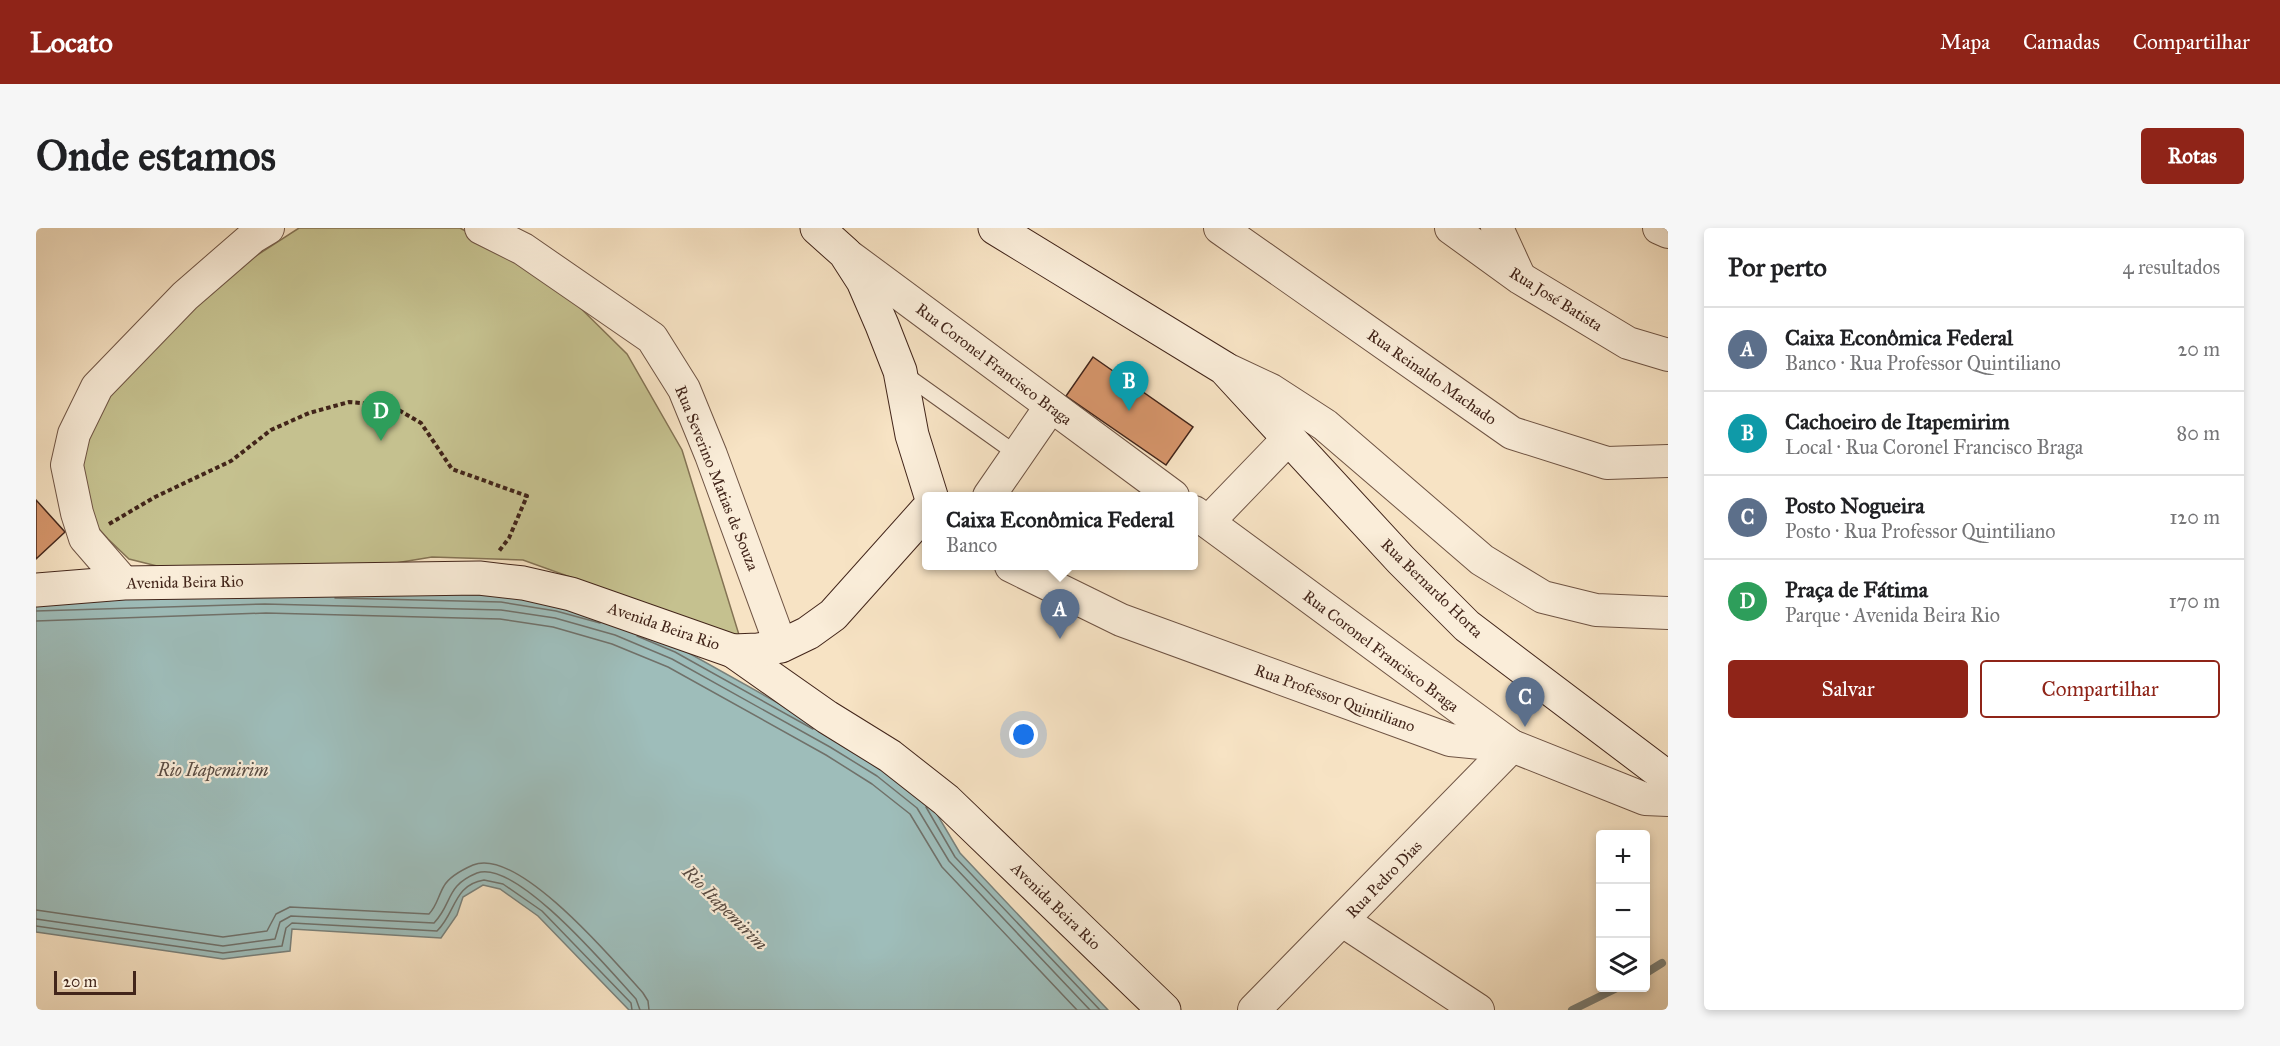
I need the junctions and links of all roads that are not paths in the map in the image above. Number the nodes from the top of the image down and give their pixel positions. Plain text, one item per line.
1 (268, 228) edge
2 (481, 228) edge
3 (817, 228) edge
4 (995, 228) edge
5 (1220, 228) edge
6 (1450, 228) edge
7 (1497, 228) edge
8 (1659, 228) edge
9 (1668, 232) edge
10 (845, 253) junction
11 (1520, 278) junction
12 (1668, 355) edge
13 (1224, 368) junction
14 (900, 371) junction
15 (1051, 406) junction
16 (1289, 438) junction
17 (1018, 455) junction
18 (1668, 461) edge
19 (930, 492) edge
20 (992, 492) edge
21 (1168, 492) edge
22 (922, 516) edge
23 (1201, 517) edge
24 (1019, 570) edge
25 (124, 583) junction
26 (36, 590) edge
27 (1668, 613) edge
28 (781, 646) junction
29 (734, 651) junction
30 (1512, 746) junction
31 (1668, 778) edge
32 (1668, 800) edge
33 (1343, 921) junction
34 (1164, 1010) edge
35 (1254, 1010) edge
36 (1478, 1010) edge

1 - 25 street
2 - 28 street, Rua Severino Matias de Souza
3 - 10 main road, Rua Coronel Francisco Braga
4 - 13 main road, Rua Bernardo Horta
5 - 18 street, Rua Reinaldo Machado
6 - 11 street, Rua José Batista
7 - 11 street
8 - 9 street
10 - 14 main road
10 - 15 street, Rua Coronel Francisco Braga
11 - 12 street, Rua José Batista
13 - 16 main road, Rua Bernardo Horta
13 - 27 street
14 - 17 lane
14 - 19 main road
15 - 17 street
15 - 21 street, Rua Coronel Francisco Braga
16 - 23 street
16 - 31 main road, Rua Bernardo Horta
17 - 20 street
22 - 28 main road
23 - 30 street, Rua Coronel Francisco Braga
24 - 30 street, Rua Professor Quintiliano
25 - 26 main road, Avenida Beira Rio
25 - 29 main road, Avenida Beira Rio
28 - 29 main road
29 - 34 main road, Avenida Beira Rio
30 - 32 street, Rua Professor Quintiliano
30 - 33 street, Rua Pedro Dias
33 - 35 street, Rua Pedro Dias
33 - 36 street

